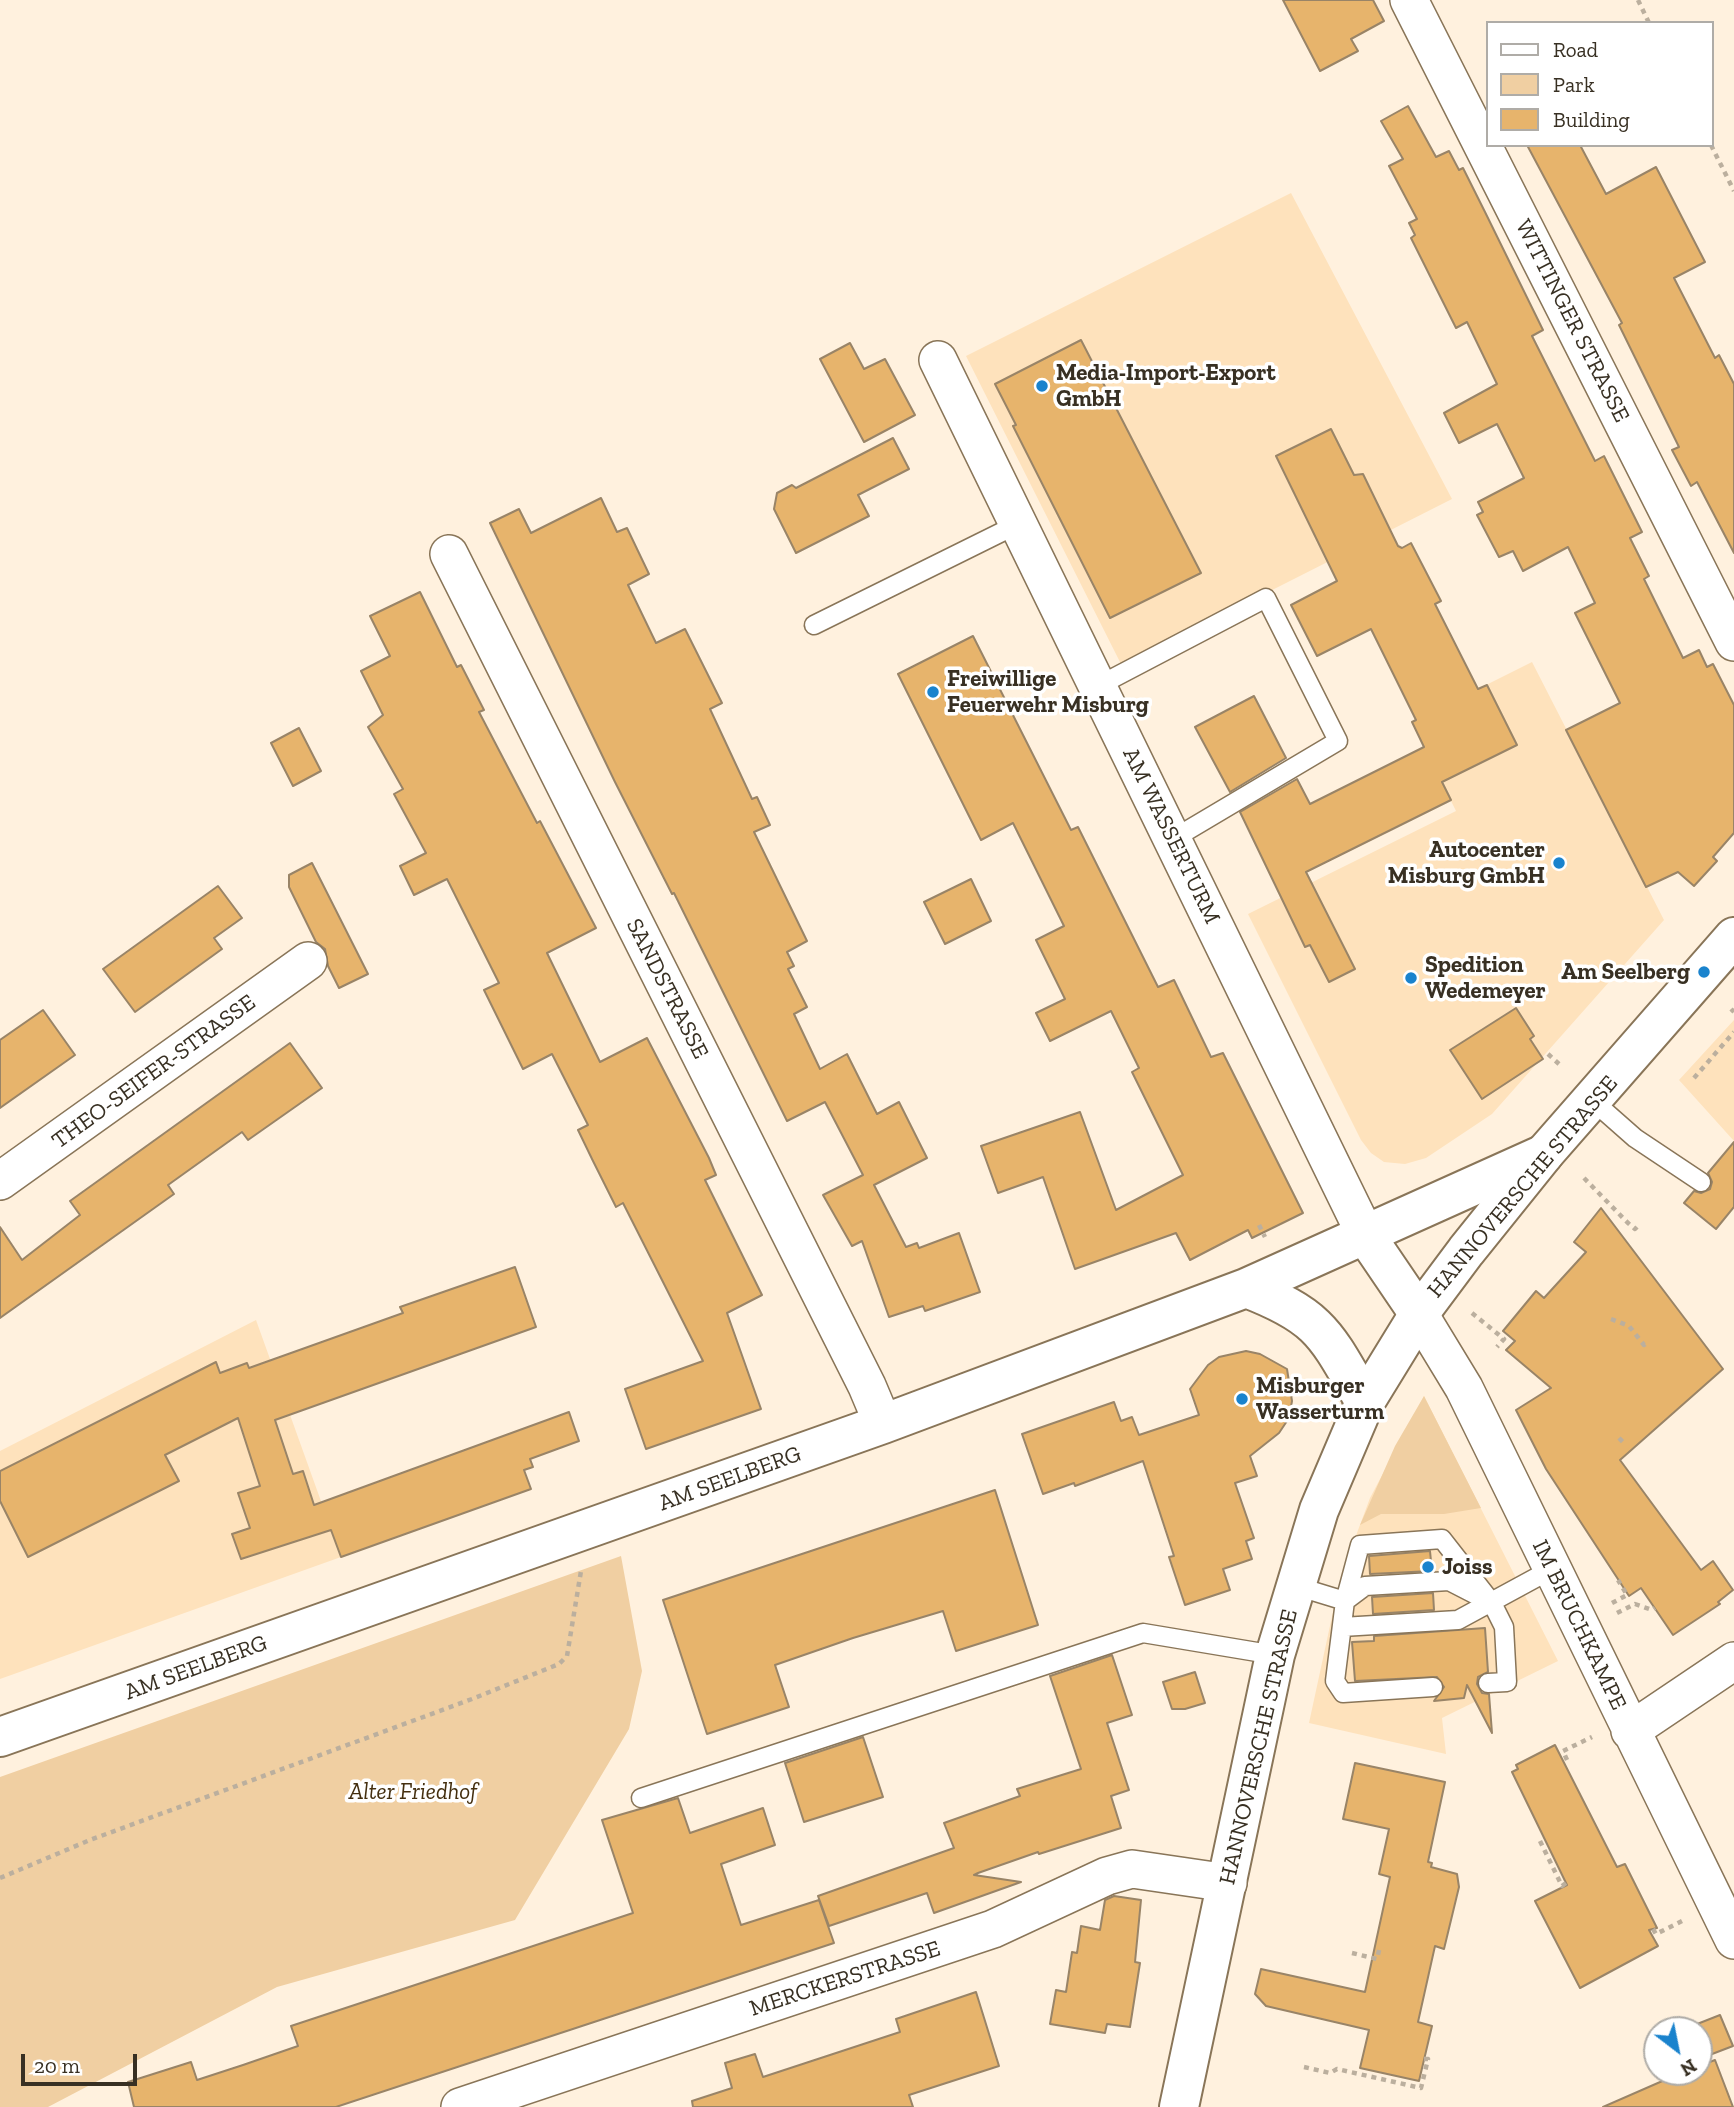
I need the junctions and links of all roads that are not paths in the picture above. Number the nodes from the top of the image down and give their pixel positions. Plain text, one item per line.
1 (1409, 0) edge
2 (938, 360) dead end
3 (1018, 524) junction
4 (449, 554) dead end
5 (814, 625) dead end
6 (1734, 642) edge
7 (1098, 686) junction
8 (1173, 839) junction
9 (1734, 937) edge
10 (308, 961) dead end
11 (1593, 1101) junction
12 (1545, 1154) junction
13 (0, 1181) edge
14 (1702, 1182) dead end
15 (1366, 1236) junction
16 (1246, 1288) junction
17 (1419, 1314) junction
18 (1365, 1402) junction
19 (883, 1424) junction
20 (1552, 1569) junction
21 (1296, 1586) junction
22 (1345, 1601) junction
23 (1492, 1603) junction
24 (1342, 1627) junction
25 (1275, 1655) junction
26 (1734, 1661) edge
27 (1488, 1683) dead end
28 (1433, 1687) dead end
29 (1630, 1731) junction
30 (0, 1737) edge
31 (640, 1798) dead end
32 (1228, 1883) junction
33 (1734, 1940) edge
34 (460, 2107) edge
35 (1180, 2107) edge

1 - 6 street, WITTINGER STRASSE
2 - 3 street, AM WASSERTURM
3 - 5 lane
3 - 7 street, AM WASSERTURM
4 - 19 street, SANDSTRASSE
7 - 8 street, AM WASSERTURM
7 - 8 lane
8 - 15 street, AM WASSERTURM
9 - 11 street, HANNOVERSCHE STRASSE
10 - 13 street, THEO-SEIFER-STRASSE
11 - 12 street, HANNOVERSCHE STRASSE
11 - 14 lane
12 - 15 street, AM SEELBERG
12 - 17 street, HANNOVERSCHE STRASSE
15 - 16 street, AM SEELBERG
15 - 17 street
16 - 18 street
16 - 19 street, AM SEELBERG
17 - 18 street, HANNOVERSCHE STRASSE
17 - 20 street, IM BRUCHKAMPE
18 - 21 street, HANNOVERSCHE STRASSE
19 - 30 street, AM SEELBERG
20 - 23 lane
20 - 29 street, IM BRUCHKAMPE
21 - 22 lane
21 - 25 street, HANNOVERSCHE STRASSE
22 - 23 lane
22 - 23 lane
22 - 24 lane
23 - 24 lane
23 - 27 lane
24 - 28 lane
25 - 31 lane
25 - 32 street, HANNOVERSCHE STRASSE
26 - 29 street
29 - 33 street, IM BRUCHKAMPE
32 - 34 street, MERCKERSTRASSE
32 - 35 street, HANNOVERSCHE STRASSE

